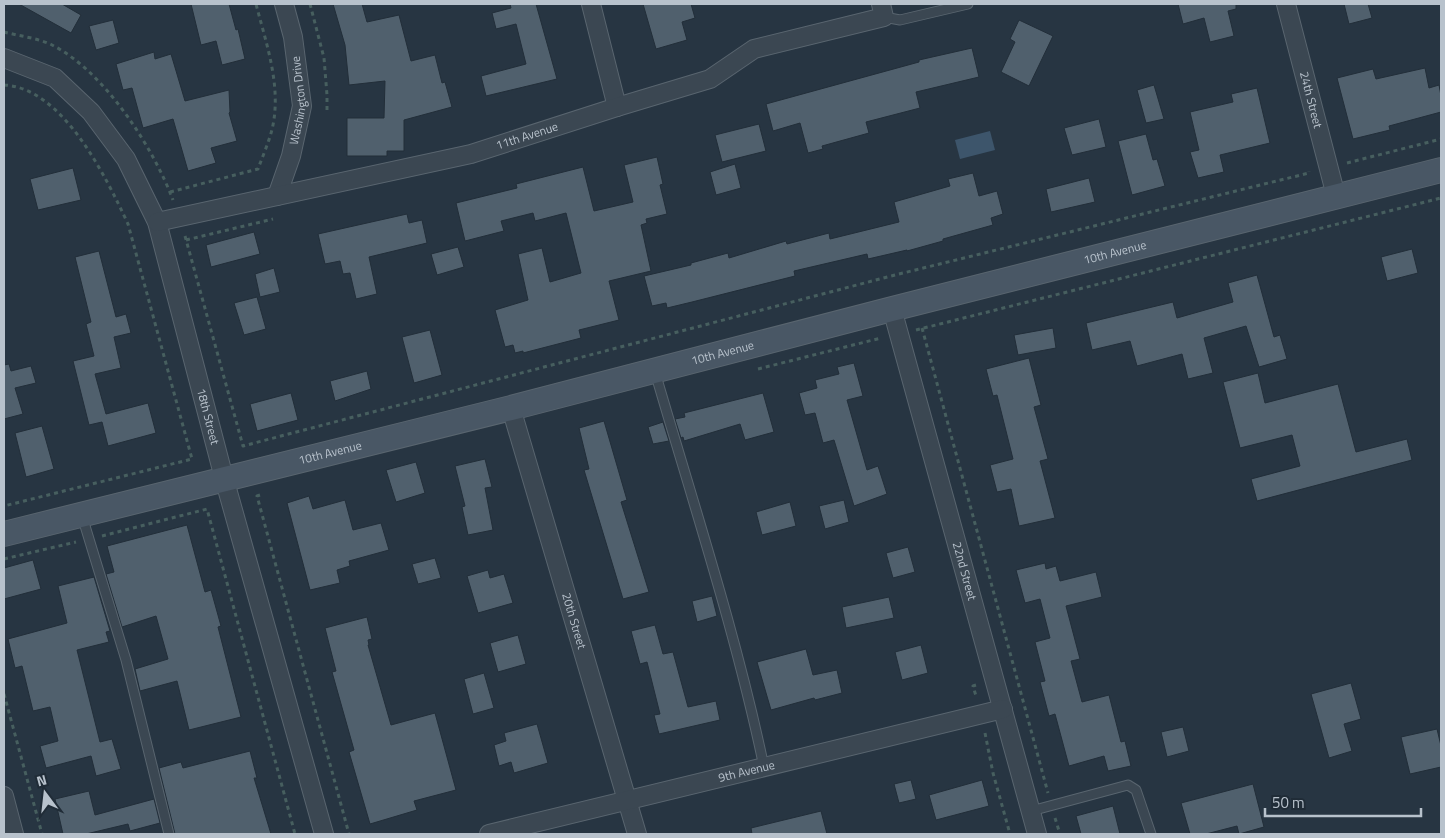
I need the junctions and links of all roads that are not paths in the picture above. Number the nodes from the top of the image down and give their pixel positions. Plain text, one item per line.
1 (284, 4) edge
2 (591, 4) edge
3 (968, 4) edge
4 (1286, 4) edge
5 (883, 10) edge
6 (4, 58) edge
7 (617, 107) junction
8 (1441, 170) edge
9 (277, 196) junction
10 (1336, 196) junction
11 (157, 222) junction
12 (892, 308) junction
13 (654, 370) junction
14 (510, 408) junction
15 (224, 478) junction
16 (82, 515) junction
17 (4, 534) edge
18 (1003, 709) junction
19 (764, 767) junction
20 (4, 796) edge
21 (628, 800) junction
22 (1031, 811) junction
23 (14, 834) edge
24 (170, 834) edge
25 (324, 834) edge
26 (489, 834) edge
27 (637, 834) edge
28 (1037, 834) edge
29 (1151, 834) edge

1 - 9 street, Washington Drive
2 - 7 street
3 - 5 lane
4 - 10 street, 24th Street
5 - 7 street, 11th Avenue
6 - 11 street, 18th Street
7 - 9 street, 11th Avenue
8 - 10 street, 10th Avenue
9 - 11 street, 11th Avenue
10 - 12 street, 10th Avenue
11 - 15 street, 18th Street
12 - 13 street, 10th Avenue
12 - 18 street, 22nd Street
13 - 14 street, 10th Avenue
13 - 19 lane
14 - 15 street, 10th Avenue
14 - 21 street, 20th Street
15 - 16 street, 10th Avenue
15 - 25 street, 18th Street
16 - 17 street, 10th Avenue
16 - 24 lane
18 - 19 street, 9th Avenue
18 - 22 street, 22nd Street
19 - 21 street, 9th Avenue
20 - 23 street
21 - 26 street, 9th Avenue
21 - 27 street, 20th Street
22 - 28 street, 22nd Street
22 - 29 lane

